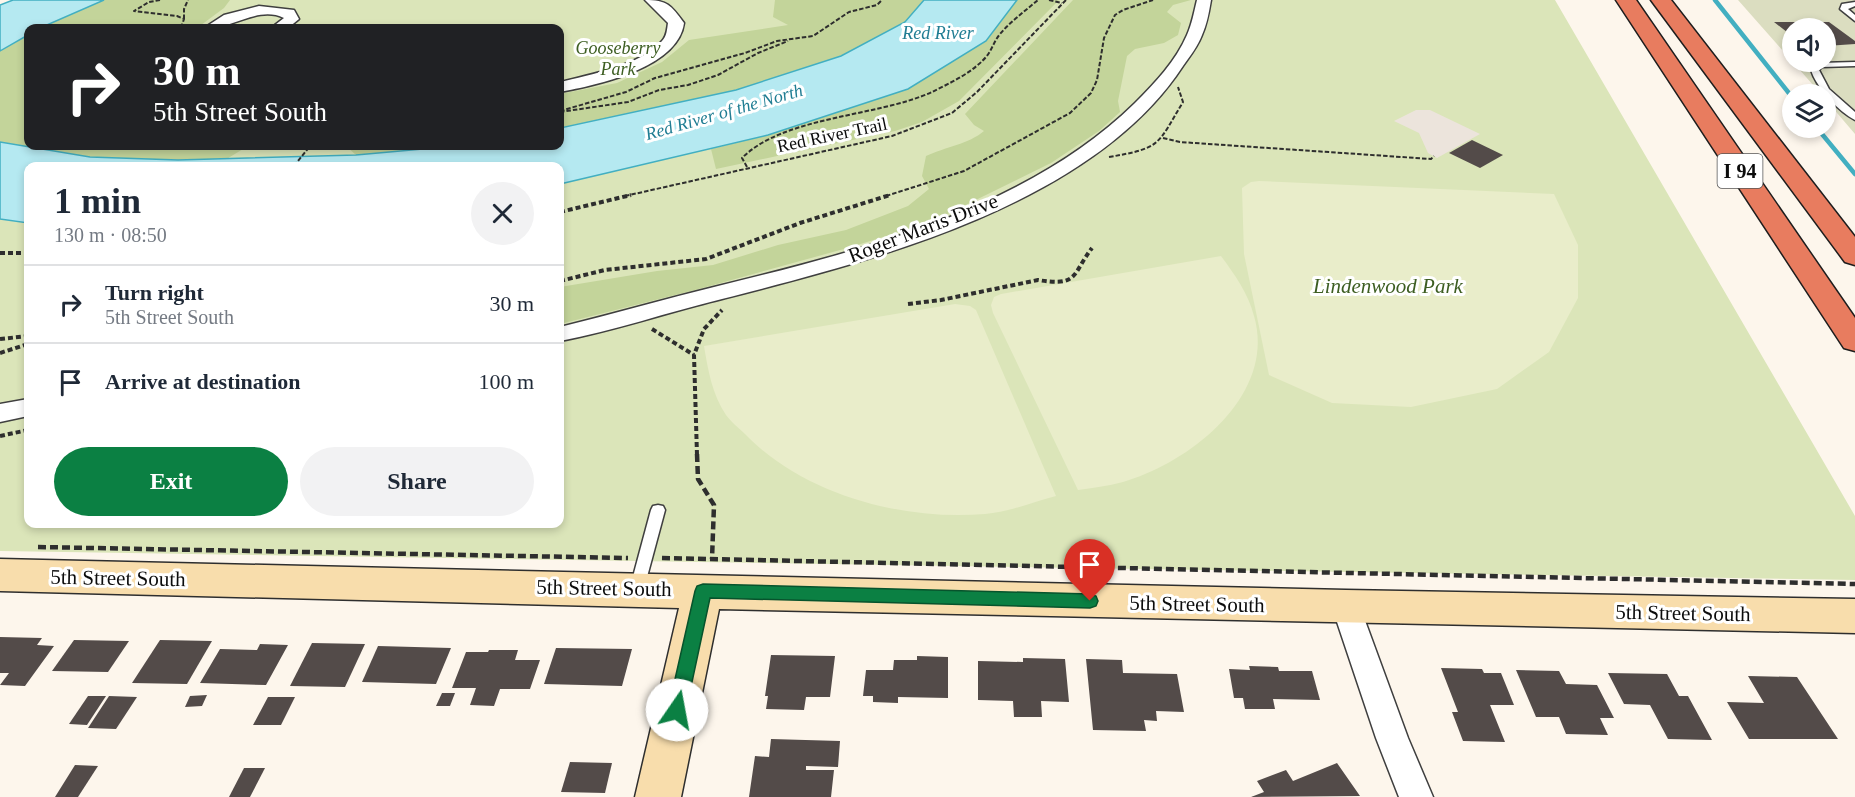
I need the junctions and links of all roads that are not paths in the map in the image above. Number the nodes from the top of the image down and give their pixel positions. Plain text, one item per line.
1 (652, 0) edge
2 (1204, 0) edge
3 (1626, 0) edge
4 (1661, 0) edge
5 (1855, 4) edge
6 (1855, 20) edge
7 (220, 24) edge
8 (284, 24) edge
9 (1855, 64) edge
10 (564, 86) edge
11 (1855, 117) edge
12 (1855, 256) edge
13 (564, 333) edge
14 (1855, 341) edge
15 (24, 409) edge
16 (0, 413) edge
17 (658, 510) dead end
18 (641, 574) junction
19 (0, 575) edge
20 (708, 575) junction
21 (1346, 608) junction
22 (1855, 616) edge
23 (658, 797) edge
24 (1416, 797) edge

1 - 10 street
2 - 13 street, Roger Maris Drive
3 - 14 highway, I 94
4 - 12 highway, I 94
5 - 6 lane
7 - 8 street
9 - 11 lane
15 - 16 street
17 - 18 lane
18 - 19 street, 5th Street South
18 - 20 street, 5th Street South
20 - 21 street, 5th Street South
20 - 23 street
21 - 22 street, 5th Street South
21 - 24 street

